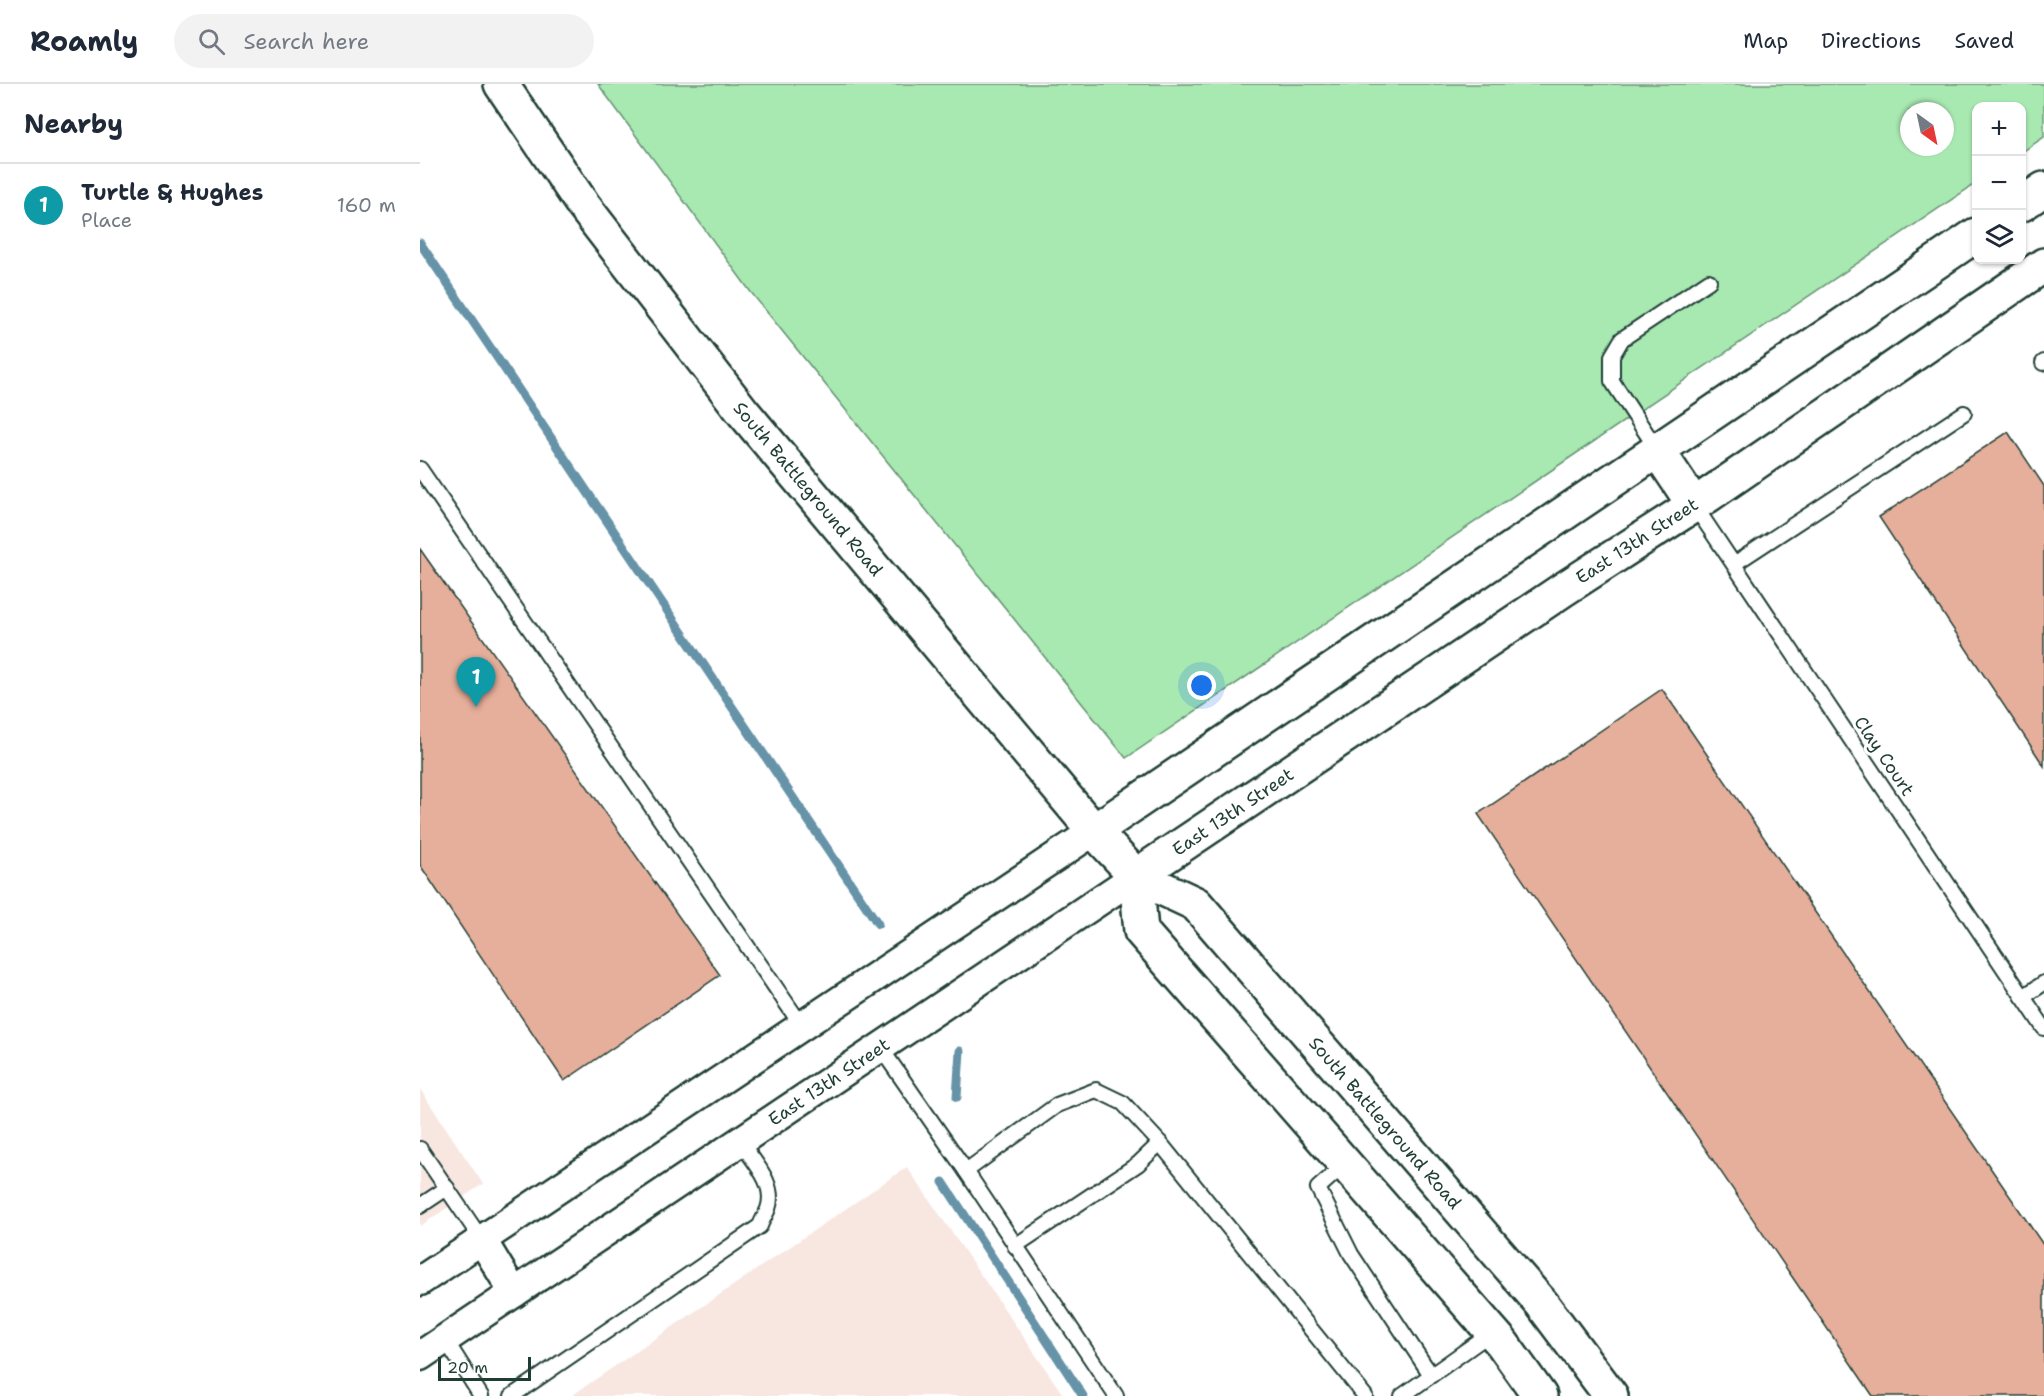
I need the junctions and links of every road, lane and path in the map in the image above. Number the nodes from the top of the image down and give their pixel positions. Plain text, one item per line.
1 (501, 84) edge
2 (2044, 189) edge
3 (2026, 201) edge
4 (1972, 238) edge
5 (2044, 265) edge
6 (1709, 281) dead end
7 (1964, 413) dead end
8 (1658, 451) junction
9 (420, 469) edge
10 (1694, 505) junction
11 (1734, 564) junction
12 (1094, 831) junction
13 (1136, 876) junction
14 (2044, 983) edge
15 (2023, 997) junction
16 (802, 1026) junction
17 (2044, 1028) edge
18 (880, 1047) junction
19 (740, 1142) junction
20 (1160, 1143) junction
21 (420, 1149) edge
22 (1345, 1164) junction
23 (966, 1170) junction
24 (447, 1188) junction
25 (420, 1206) edge
26 (482, 1240) junction
27 (1015, 1246) junction
28 (420, 1281) edge
29 (514, 1293) junction
30 (1492, 1332) junction
31 (445, 1339) junction
32 (420, 1356) edge
33 (1431, 1375) junction
34 (481, 1396) edge
35 (512, 1396) edge
36 (1116, 1396) edge
37 (1365, 1396) edge
38 (1402, 1396) edge
39 (1540, 1396) edge
40 (1611, 1396) edge

1 - 12 main road, South Battleground Road
2 - 3 main road
4 - 8 main road
5 - 10 main road, East 13th Street
6 - 8 lane
7 - 11 lane
8 - 10 main road
8 - 12 main road
9 - 16 lane
10 - 11 lane, Clay Court
10 - 13 main road, East 13th Street
11 - 15 lane, Clay Court
12 - 13 main road, South Battleground Road
12 - 16 street
13 - 18 street, East 13th Street
13 - 22 main road
13 - 40 main road, South Battleground Road
14 - 15 lane
15 - 17 lane, Clay Court
16 - 26 street
18 - 19 street, East 13th Street
18 - 23 lane
19 - 29 street, East 13th Street
19 - 35 lane
20 - 23 lane
20 - 27 lane
20 - 37 lane
21 - 24 lane
22 - 30 main road
22 - 33 lane
23 - 27 lane
24 - 25 lane
24 - 26 lane
26 - 28 street
26 - 29 street
27 - 36 lane
29 - 31 street, East 13th Street
30 - 33 lane
30 - 39 main road
31 - 32 street, East 13th Street
31 - 34 lane
33 - 38 lane

